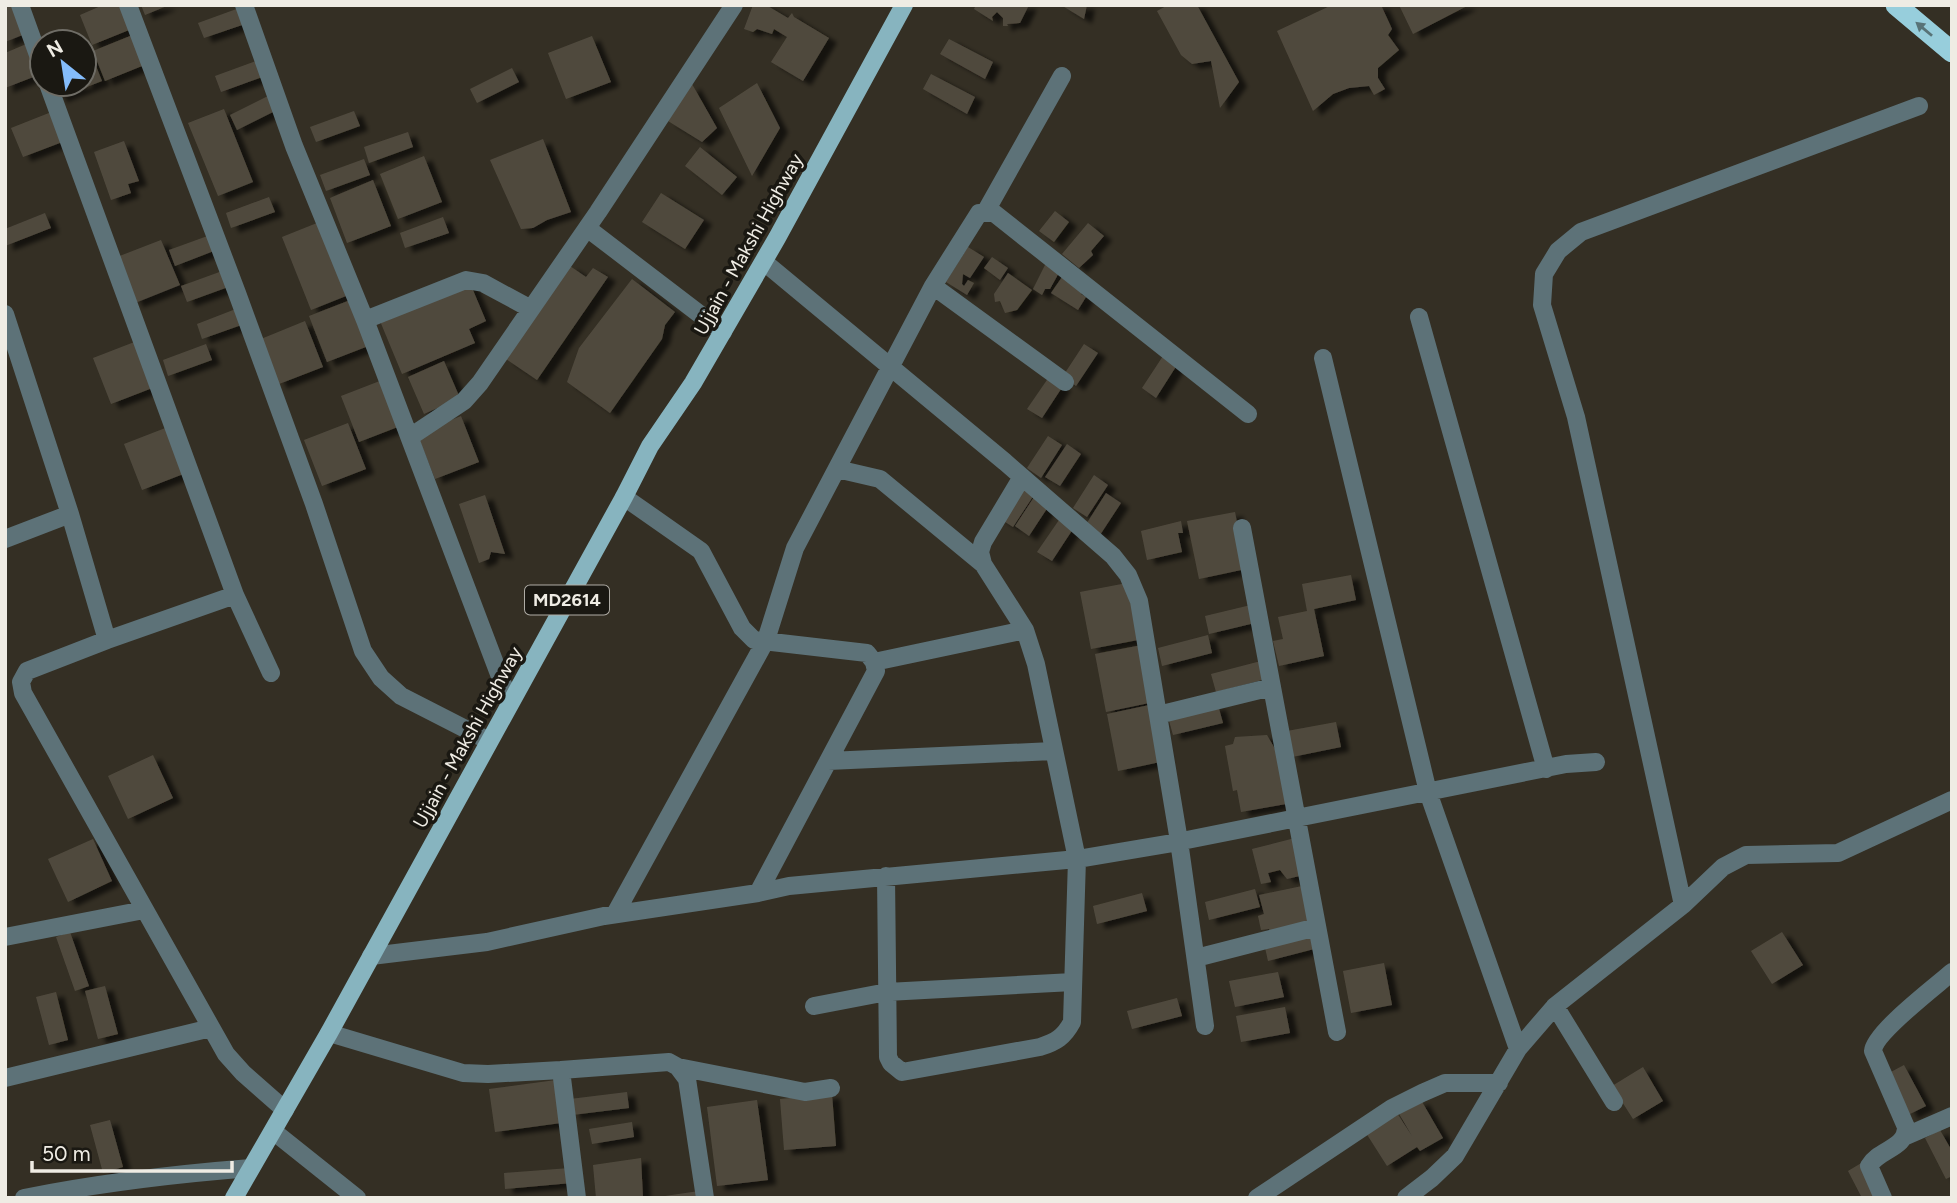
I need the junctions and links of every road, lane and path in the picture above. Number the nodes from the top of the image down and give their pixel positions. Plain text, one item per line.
1 (20, 5) edge
2 (128, 5) edge
3 (244, 5) edge
4 (734, 5) edge
5 (904, 5) edge
6 (1896, 5) edge
7 (28, 28) edge
8 (1952, 52) edge
9 (1062, 76) dead end
10 (53, 98) edge
11 (1919, 106) dead end
12 (986, 212) junction
13 (587, 228) junction
14 (764, 262) junction
15 (933, 286) junction
16 (531, 309) junction
17 (5, 314) edge
18 (1419, 317) dead end
19 (365, 320) junction
20 (723, 332) junction
21 (1323, 358) dead end
22 (891, 368) junction
23 (1065, 382) dead end
24 (1248, 414) dead end
25 (410, 437) junction
26 (837, 469) junction
27 (1022, 477) junction
28 (624, 497) junction
29 (70, 514) junction
30 (1242, 528) dead end
31 (5, 540) edge
32 (983, 564) junction
33 (235, 595) junction
34 (1026, 630) junction
35 (107, 640) junction
36 (766, 640) junction
37 (874, 662) junction
38 (271, 673) dead end
39 (1272, 687) junction
40 (510, 703) junction
41 (1158, 715) junction
42 (489, 741) junction
43 (1053, 751) junction
44 (828, 761) junction
45 (1596, 762) dead end
46 (1546, 769) junction
47 (1428, 792) junction
48 (1952, 800) edge
49 (1297, 818) junction
50 (1179, 841) junction
51 (1077, 859) junction
52 (886, 876) junction
53 (758, 893) junction
54 (1683, 905) junction
55 (144, 910) junction
56 (615, 914) junction
57 (1317, 927) junction
58 (5, 937) edge
59 (371, 956) junction
60 (1196, 958) junction
61 (1952, 972) edge
62 (1073, 982) junction
63 (887, 992) junction
64 (814, 1006) dead end
65 (1555, 1006) junction
66 (1205, 1026) dead end
67 (211, 1028) junction
68 (1337, 1032) dead end
69 (329, 1033) junction
70 (1518, 1049) junction
71 (678, 1066) junction
72 (561, 1070) junction
73 (5, 1079) edge
74 (1499, 1083) junction
75 (831, 1088) dead end
76 (1614, 1102) dead end
77 (285, 1110) junction
78 (1952, 1116) edge
79 (273, 1131) junction
80 (1906, 1136) junction
81 (251, 1168) junction
82 (24, 1198) edge
83 (234, 1198) edge
84 (358, 1198) edge
85 (577, 1198) edge
86 (705, 1198) edge
87 (1257, 1198) edge
88 (1406, 1198) edge
89 (1884, 1198) edge

1 - 7 street
2 - 42 street
3 - 19 street
4 - 13 street
5 - 14 main road, Ujjain - Makshi Highway / MD2614
8 -> 6 highway
9 - 12 street
10 - 33 street
11 - 54 street
12 - 15 street
12 - 24 street
13 - 16 street
13 - 20 street
14 - 20 main road, Ujjain - Makshi Highway / MD2614
14 - 22 street
15 - 22 street
15 - 23 street
16 - 19 street
16 - 25 street
17 - 29 street
18 - 46 street
19 - 25 street
20 - 28 main road, Ujjain - Makshi Highway / MD2614
21 - 47 street
22 - 26 street
22 - 27 street
25 - 40 street
26 - 32 street
26 - 36 street
27 - 32 street
27 - 41 street
28 - 36 street
28 - 40 main road, Ujjain - Makshi Highway / MD2614
29 - 31 street
29 - 35 street
30 - 39 street
32 - 34 street
33 - 35 street
33 - 38 street
34 - 37 street
34 - 43 street
35 - 55 street
36 - 37 street
36 - 56 street
37 - 44 street
39 - 41 street
39 - 49 street
40 - 42 main road, Ujjain - Makshi Highway / MD2614
41 - 50 street
42 - 59 main road, Ujjain - Makshi Highway / MD2614
43 - 44 street
43 - 51 street
44 - 53 street
45 - 46 street
46 - 47 street
47 - 49 street
47 - 70 street
48 - 54 street
49 - 50 street
49 - 57 street
50 - 51 street
50 - 60 street
51 - 52 street
51 - 62 street
52 - 53 street
52 - 63 street
53 - 56 street
54 - 65 street
55 - 58 street
55 - 67 street
56 - 59 street
57 - 60 street
57 - 68 street
59 - 69 main road, Ujjain - Makshi Highway / MD2614
60 - 66 street
61 - 80 street
62 - 63 street
62 - 63 street
63 - 64 street
65 - 70 street
65 - 76 street
67 - 73 street
67 - 77 street
69 - 72 street
69 - 77 main road, Ujjain - Makshi Highway / MD2614
70 - 74 street
71 - 72 street
71 - 75 street
71 - 86 street
72 - 85 street
74 - 87 street
74 - 88 street
77 - 79 main road, Ujjain - Makshi Highway / MD2614
78 - 80 street
79 - 81 main road, Ujjain - Makshi Highway / MD2614
79 - 84 street
80 - 89 street
81 - 82 street
81 - 83 main road, Ujjain - Makshi Highway / MD2614

